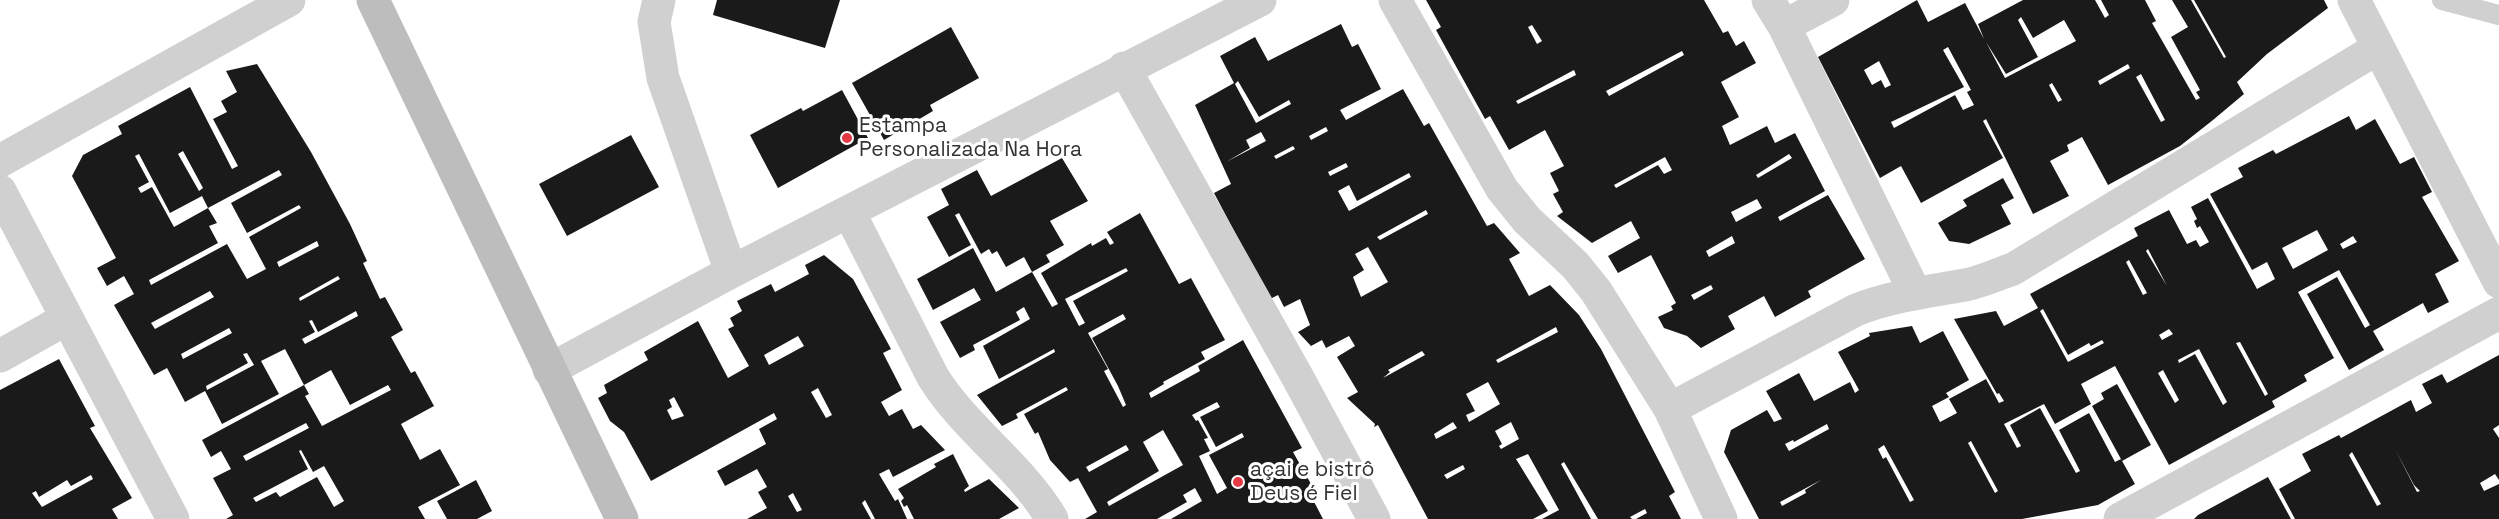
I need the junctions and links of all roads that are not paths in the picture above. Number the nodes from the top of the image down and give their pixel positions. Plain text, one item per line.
1 (289, 0) edge
2 (373, 0) edge
3 (658, 0) edge
4 (1260, 0) edge
5 (1395, 0) edge
6 (1833, 0) edge
7 (2354, 0) edge
8 (2442, 0) edge
9 (1776, 13) edge
10 (2499, 15) edge
11 (2378, 48) junction
12 (1124, 68) junction
13 (0, 161) edge
14 (0, 191) edge
15 (849, 212) junction
16 (732, 272) junction
17 (2499, 282) edge
18 (1915, 292) junction
19 (2499, 312) edge
20 (66, 319) junction
21 (0, 356) edge
22 (549, 370) junction
23 (1670, 409) junction
24 (173, 519) edge
25 (622, 519) edge
26 (1052, 519) edge
27 (1374, 519) edge
28 (1721, 519) edge
29 (2120, 519) edge

1 - 13 street
2 - 22 street
3 - 16 street
4 - 12 street
5 - 23 street
6 - 9 street
7 - 11 street
8 - 10 lane
9 - 18 street
11 - 17 street
11 - 18 street
12 - 15 street
12 - 27 street
14 - 20 street
15 - 16 street
15 - 26 street
16 - 22 street
18 - 23 street
19 - 29 street
20 - 21 street
20 - 24 street
22 - 25 street
23 - 28 street

